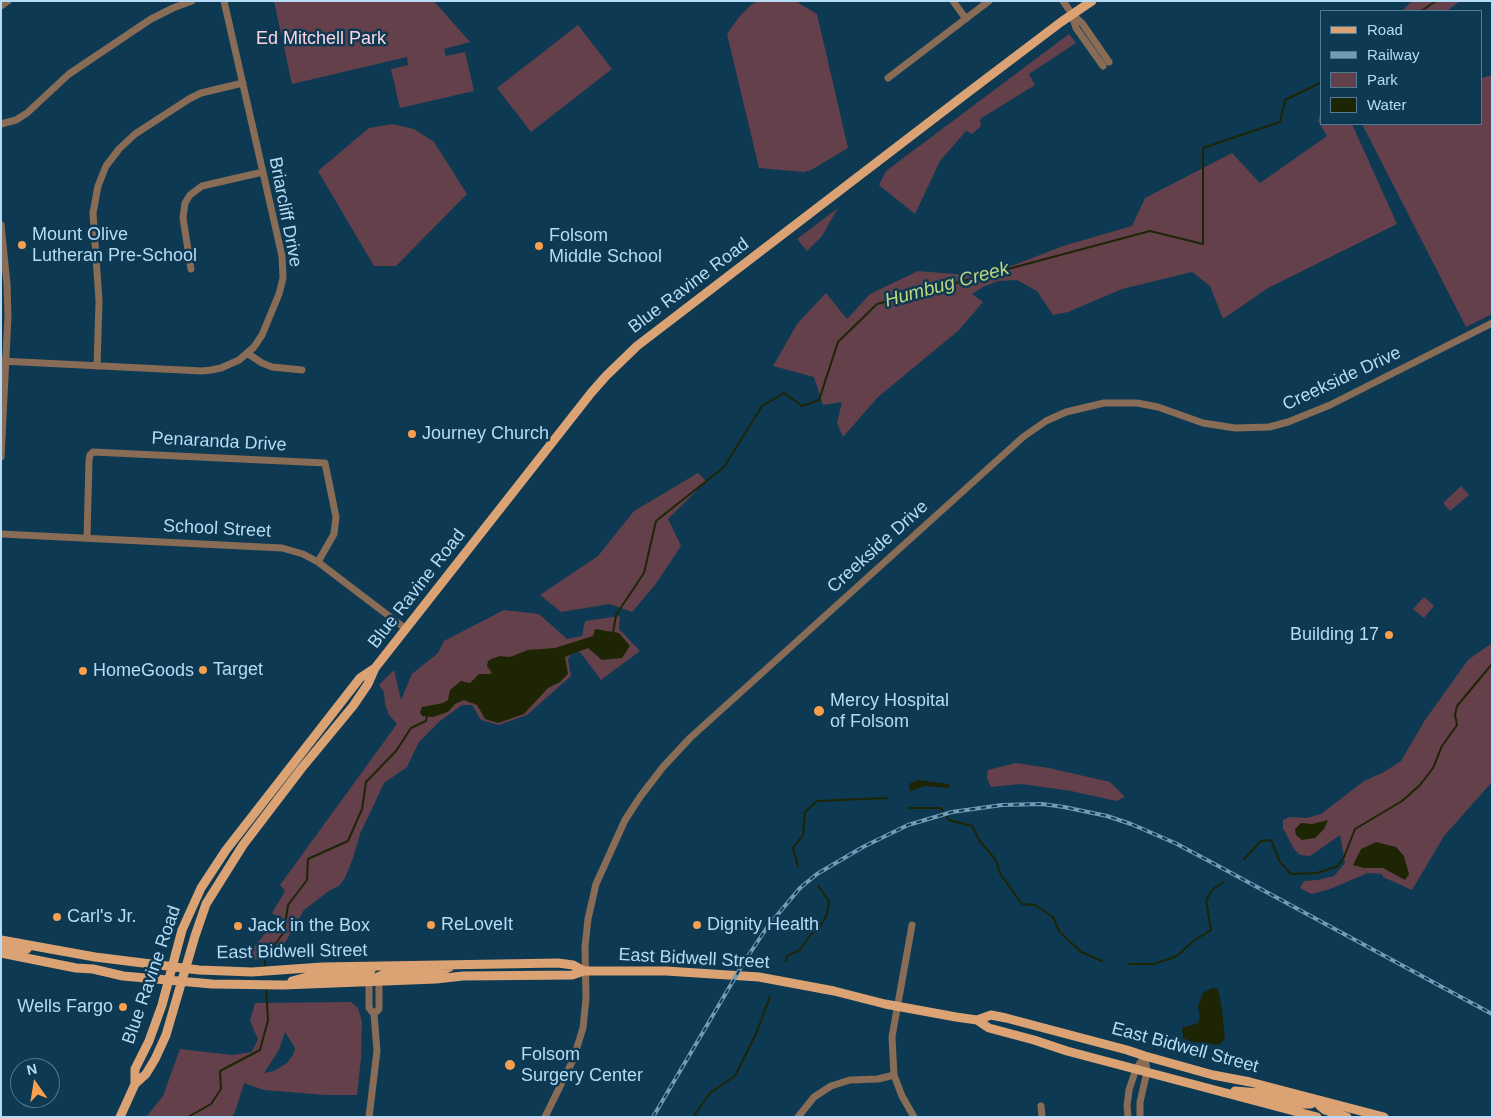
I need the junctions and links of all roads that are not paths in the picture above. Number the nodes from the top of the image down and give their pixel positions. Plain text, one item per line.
1 (8, 1) edge
2 (192, 1) edge
3 (224, 1) edge
4 (953, 1) edge
5 (989, 1) edge
6 (1063, 1) edge
7 (1092, 1) edge
8 (1, 6) edge
9 (1072, 14) junction
10 (966, 19) junction
11 (1106, 64) dead end
12 (888, 78) dead end
13 (243, 83) junction
14 (1, 124) edge
15 (263, 172) junction
16 (1, 225) edge
17 (191, 269) dead end
18 (1492, 323) edge
19 (247, 353) junction
20 (4, 361) edge
21 (97, 366) junction
22 (302, 370) dead end
23 (2, 447) edge
24 (1, 457) edge
25 (1, 534) edge
26 (87, 538) junction
27 (318, 562) junction
28 (406, 629) junction
29 (375, 668) junction
30 (348, 693) junction
31 (330, 735) junction
32 (244, 827) junction
33 (233, 862) junction
34 (912, 925) dead end
35 (1, 940) edge
36 (29, 945) junction
37 (1, 947) edge
38 (1, 953) edge
39 (92, 956) junction
40 (34, 960) junction
41 (455, 965) junction
42 (172, 967) junction
43 (373, 967) junction
44 (186, 968) junction
45 (584, 971) junction
46 (379, 980) junction
47 (168, 981) junction
48 (369, 981) junction
49 (182, 982) junction
50 (279, 984) junction
51 (897, 1006) junction
52 (374, 1014) junction
53 (977, 1020) junction
54 (1145, 1056) junction
55 (1136, 1069) junction
56 (1148, 1072) junction
57 (894, 1076) junction
58 (135, 1084) junction
59 (1213, 1090) junction
60 (1317, 1100) junction
61 (1041, 1106) dead end
62 (120, 1117) edge
63 (369, 1117) edge
64 (545, 1117) edge
65 (798, 1117) edge
66 (914, 1117) edge
67 (1042, 1117) edge
68 (1128, 1117) edge
69 (1140, 1117) edge
70 (1317, 1117) edge
71 (1347, 1117) edge
72 (1384, 1117) edge

1 - 8 street
2 - 14 street
3 - 13 street, Briarcliff Drive
4 - 10 street
5 - 10 street
6 - 9 street
7 - 9 main road, Blue Ravine Road
9 - 11 street
9 - 28 main road, Blue Ravine Road
10 - 12 street
13 - 15 street, Briarcliff Drive
13 - 21 street
15 - 17 street
15 - 19 street, Briarcliff Drive
16 - 20 street
18 - 45 street, Creekside Drive
19 - 21 street, Briarcliff Drive
19 - 22 street
20 - 21 street, Briarcliff Drive
20 - 23 street
23 - 24 street
25 - 26 street, School Street
26 - 27 street, School Street
26 - 27 street, Penaranda Drive
27 - 28 street, School Street
28 - 29 main road, Blue Ravine Road
29 - 30 main road, Blue Ravine Road
29 - 31 main road, Blue Ravine Road
30 - 31 main road
30 - 32 main road, Blue Ravine Road
31 - 33 main road, Blue Ravine Road
32 - 33 main road
32 - 42 main road, Blue Ravine Road
33 - 44 main road, Blue Ravine Road
34 - 51 street
35 - 36 main road, East Bidwell Street
36 - 37 main road
36 - 39 main road, East Bidwell Street
38 - 40 main road, East Bidwell Street
39 - 40 main road
39 - 42 main road, East Bidwell Street
40 - 47 main road, East Bidwell Street
41 - 43 main road, East Bidwell Street
41 - 45 main road, East Bidwell Street
41 - 48 main road
42 - 44 main road, East Bidwell Street
42 - 47 main road, Blue Ravine Road
43 - 44 main road, East Bidwell Street
43 - 50 main road
44 - 49 main road, Blue Ravine Road
45 - 46 main road, East Bidwell Street
45 - 51 main road, East Bidwell Street
45 - 64 street, Creekside Drive
46 - 48 main road, East Bidwell Street
46 - 52 street
47 - 49 main road, East Bidwell Street
47 - 58 main road, Blue Ravine Road
48 - 50 main road, East Bidwell Street
48 - 52 street
49 - 50 main road, East Bidwell Street
49 - 58 main road, Blue Ravine Road
51 - 53 main road, East Bidwell Street
51 - 57 street
52 - 63 street
53 - 54 main road, East Bidwell Street
53 - 55 main road, East Bidwell Street
54 - 55 street
54 - 56 street
54 - 60 main road, East Bidwell Street
55 - 56 main road, East Bidwell Street
55 - 68 street
56 - 59 main road, East Bidwell Street
56 - 69 street
57 - 65 street
57 - 66 street
58 - 62 main road, Blue Ravine Road
59 - 60 main road
59 - 70 main road, East Bidwell Street
60 - 71 main road
60 - 72 main road, East Bidwell Street
61 - 67 street

